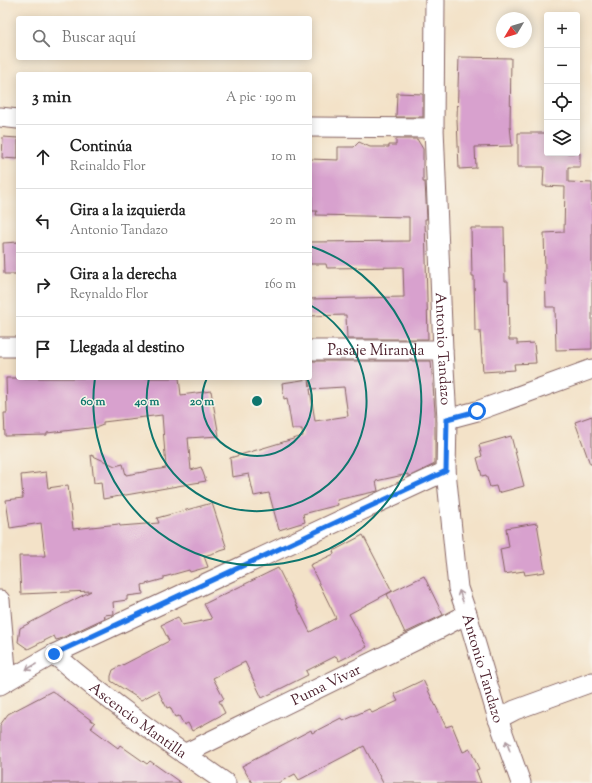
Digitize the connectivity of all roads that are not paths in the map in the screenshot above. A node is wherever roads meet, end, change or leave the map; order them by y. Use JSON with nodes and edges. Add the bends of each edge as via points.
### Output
{"nodes":[{"id":1,"x":435,"y":0,"type":"edge"},
{"id":2,"x":0,"y":117,"type":"edge"},
{"id":3,"x":16,"y":118,"type":"edge"},
{"id":4,"x":312,"y":127,"type":"edge"},
{"id":5,"x":434,"y":128,"type":"junction"},
{"id":6,"x":0,"y":347,"type":"edge"},
{"id":7,"x":16,"y":347,"type":"edge"},
{"id":8,"x":312,"y":350,"type":"edge"},
{"id":9,"x":443,"y":350,"type":"junction"},
{"id":10,"x":592,"y":369,"type":"edge"},
{"id":11,"x":447,"y":419,"type":"junction"},
{"id":12,"x":446,"y":471,"type":"junction"},
{"id":13,"x":0,"y":600,"type":"edge"},
{"id":14,"x":467,"y":614,"type":"junction"},
{"id":15,"x":54,"y":654,"type":"junction"},
{"id":16,"x":592,"y":682,"type":"edge"},
{"id":17,"x":4,"y":683,"type":"edge"},
{"id":18,"x":498,"y":719,"type":"junction"},
{"id":19,"x":184,"y":754,"type":"junction"},
{"id":20,"x":226,"y":783,"type":"edge"},
{"id":21,"x":521,"y":783,"type":"edge"}],
"edges":[{"from":1,"to":5,"type":"street","name":"Antonio Tandazo"},
{"from":2,"to":3,"type":"street"},
{"from":4,"to":5,"type":"street"},
{"from":5,"to":9,"type":"street","name":"Antonio Tandazo"},
{"from":6,"to":7,"type":"street"},
{"from":8,"to":9,"type":"street","name":"Pasaje Miranda"},
{"from":9,"to":11,"type":"street","name":"Antonio Tandazo"},
{"from":10,"to":11,"type":"street","via":[[477,411]]},
{"from":11,"to":12,"type":"street","name":"Antonio Tandazo"},
{"from":14,"to":12,"type":"street","name":"Antonio Tandazo","one_way":true,"via":[[458,588]]},
{"from":12,"to":15,"type":"street"},
{"from":13,"to":17,"type":"street"},
{"from":14,"to":18,"type":"street","name":"Antonio Tandazo"},
{"from":14,"to":19,"type":"street","name":"Puma Vivar"},
{"from":15,"to":17,"type":"street","one_way":true},
{"from":15,"to":19,"type":"street","name":"Ascencio Mantilla","via":[[79,676]]},
{"from":16,"to":18,"type":"street","via":[[515,710]]},
{"from":21,"to":18,"type":"street","name":"Antonio Tandazo","one_way":true},
{"from":19,"to":20,"type":"street","name":"Ascencio Mantilla"}]}
